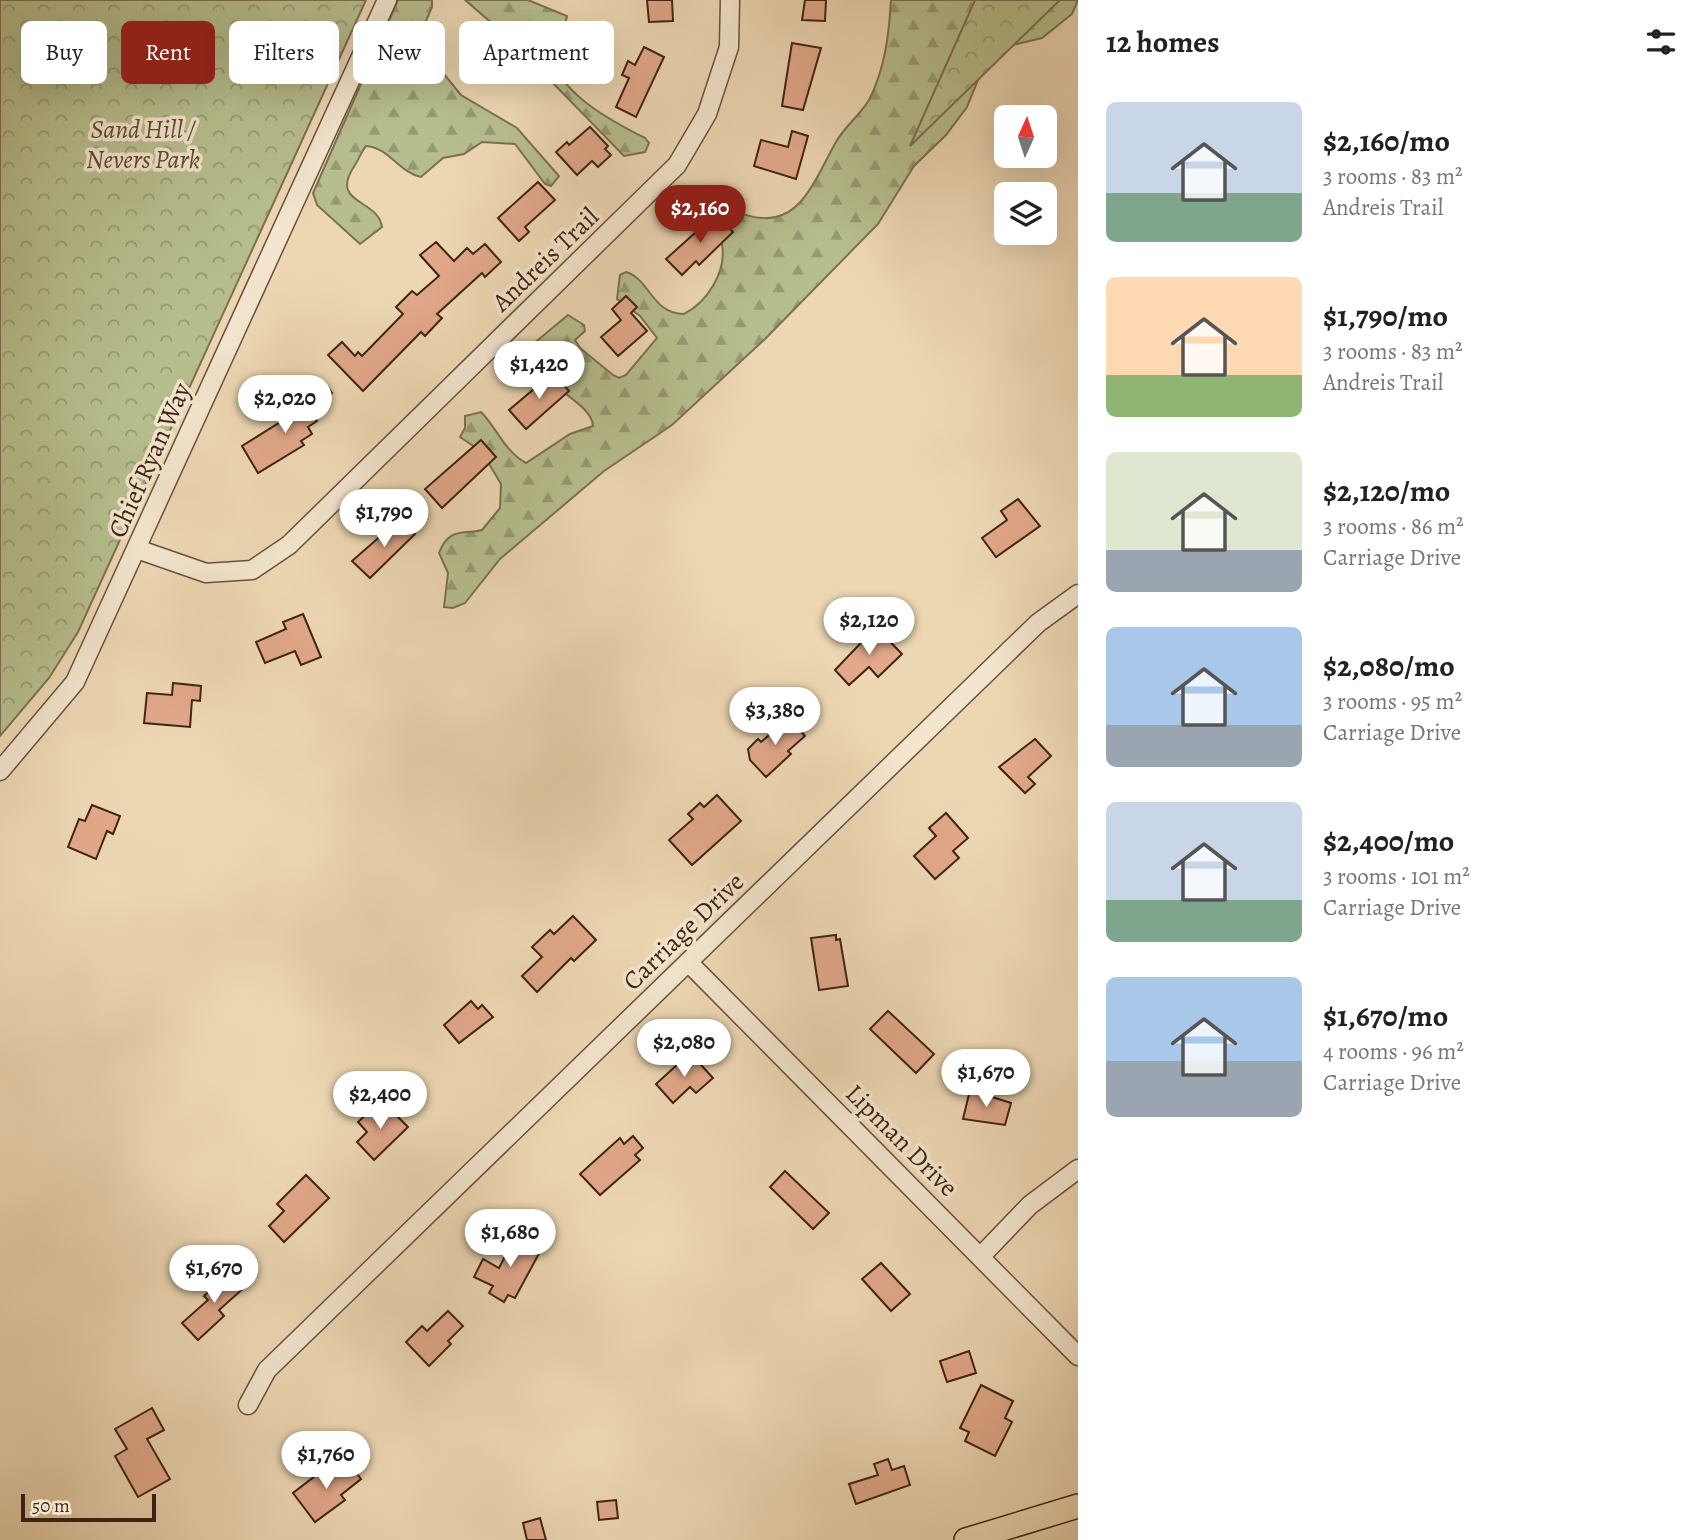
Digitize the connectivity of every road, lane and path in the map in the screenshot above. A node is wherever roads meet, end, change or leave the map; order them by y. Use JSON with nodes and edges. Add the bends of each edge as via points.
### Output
{"nodes":[{"id":1,"x":387,"y":0,"type":"edge"},
{"id":2,"x":730,"y":0,"type":"edge"},
{"id":3,"x":137,"y":549,"type":"junction"},
{"id":4,"x":1078,"y":594,"type":"edge"},
{"id":5,"x":0,"y":771,"type":"edge"},
{"id":6,"x":688,"y":962,"type":"junction"},
{"id":7,"x":1078,"y":1169,"type":"edge"},
{"id":8,"x":981,"y":1256,"type":"junction"},
{"id":9,"x":1078,"y":1356,"type":"edge"},
{"id":10,"x":248,"y":1405,"type":"dead end"},
{"id":11,"x":1078,"y":1506,"type":"edge"},
{"id":12,"x":966,"y":1540,"type":"edge"}],
"edges":[{"from":1,"to":3,"type":"street","name":"Chief Ryan Way"},
{"from":2,"to":3,"type":"street","name":"Andreis Trail","via":[[729,47],[707,114],[677,165],[289,545],[252,570],[202,573]]},
{"from":3,"to":5,"type":"street","name":"Chief Ryan Way","via":[[75,682]]},
{"from":4,"to":6,"type":"street","name":"Carriage Drive","via":[[1038,623]]},
{"from":6,"to":8,"type":"street","name":"Lipman Drive"},
{"from":6,"to":10,"type":"street","name":"Carriage Drive","via":[[267,1370]]},
{"from":7,"to":8,"type":"street","via":[[1030,1205]]},
{"from":8,"to":9,"type":"street","name":"Lipman Drive"},
{"from":11,"to":12,"type":"main road"}]}
